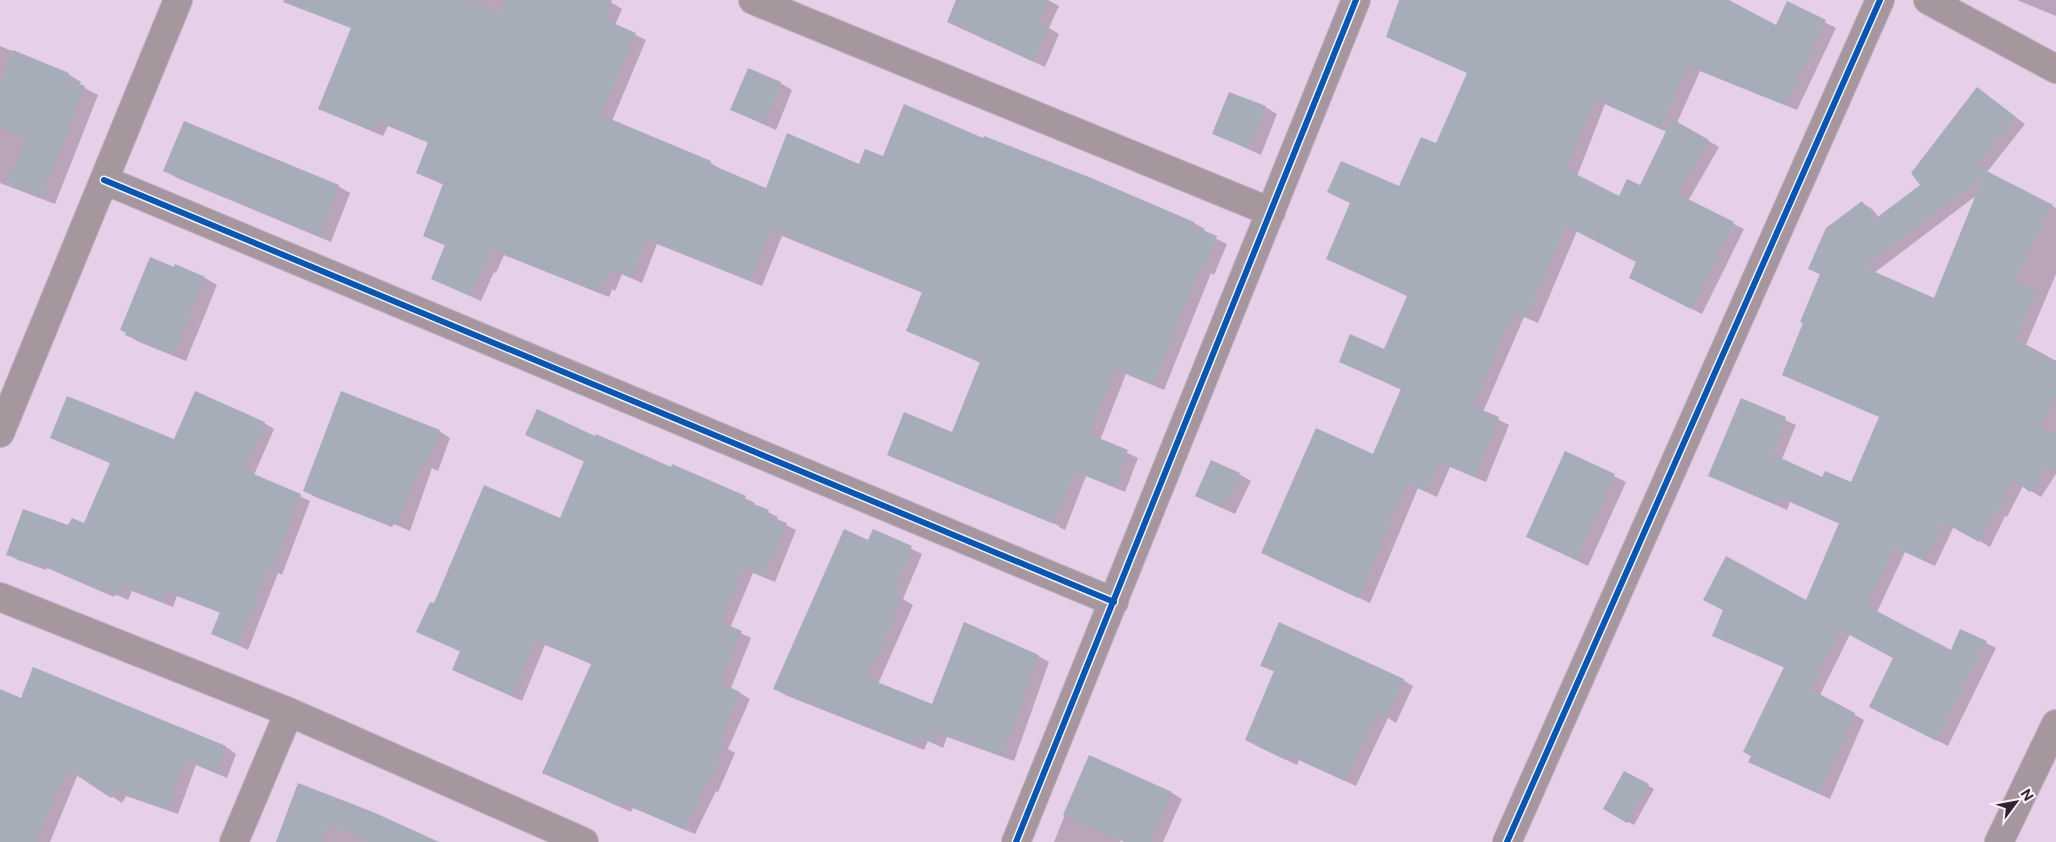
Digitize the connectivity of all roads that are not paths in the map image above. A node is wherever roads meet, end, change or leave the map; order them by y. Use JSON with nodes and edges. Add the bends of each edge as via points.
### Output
{"nodes":[{"id":1,"x":178,"y":0,"type":"edge"},
{"id":2,"x":753,"y":0,"type":"edge"},
{"id":3,"x":1356,"y":0,"type":"edge"},
{"id":4,"x":1880,"y":0,"type":"edge"},
{"id":5,"x":1928,"y":0,"type":"edge"},
{"id":6,"x":2056,"y":69,"type":"edge"},
{"id":7,"x":104,"y":180,"type":"junction"},
{"id":8,"x":1271,"y":212,"type":"junction"},
{"id":9,"x":0,"y":433,"type":"edge"},
{"id":10,"x":0,"y":597,"type":"edge"},
{"id":11,"x":1114,"y":602,"type":"junction"},
{"id":12,"x":288,"y":712,"type":"junction"},
{"id":13,"x":2056,"y":724,"type":"edge"},
{"id":14,"x":234,"y":842,"type":"edge"},
{"id":15,"x":584,"y":842,"type":"edge"},
{"id":16,"x":1016,"y":842,"type":"edge"},
{"id":17,"x":1507,"y":842,"type":"edge"},
{"id":18,"x":1999,"y":842,"type":"edge"}],
"edges":[{"from":1,"to":7,"type":"street"},
{"from":2,"to":8,"type":"street"},
{"from":3,"to":8,"type":"street"},
{"from":4,"to":17,"type":"street"},
{"from":5,"to":6,"type":"street"},
{"from":7,"to":9,"type":"street"},
{"from":7,"to":11,"type":"street"},
{"from":8,"to":11,"type":"street"},
{"from":10,"to":12,"type":"street"},
{"from":11,"to":16,"type":"street"},
{"from":12,"to":14,"type":"street"},
{"from":12,"to":15,"type":"street"},
{"from":13,"to":18,"type":"street"}]}
